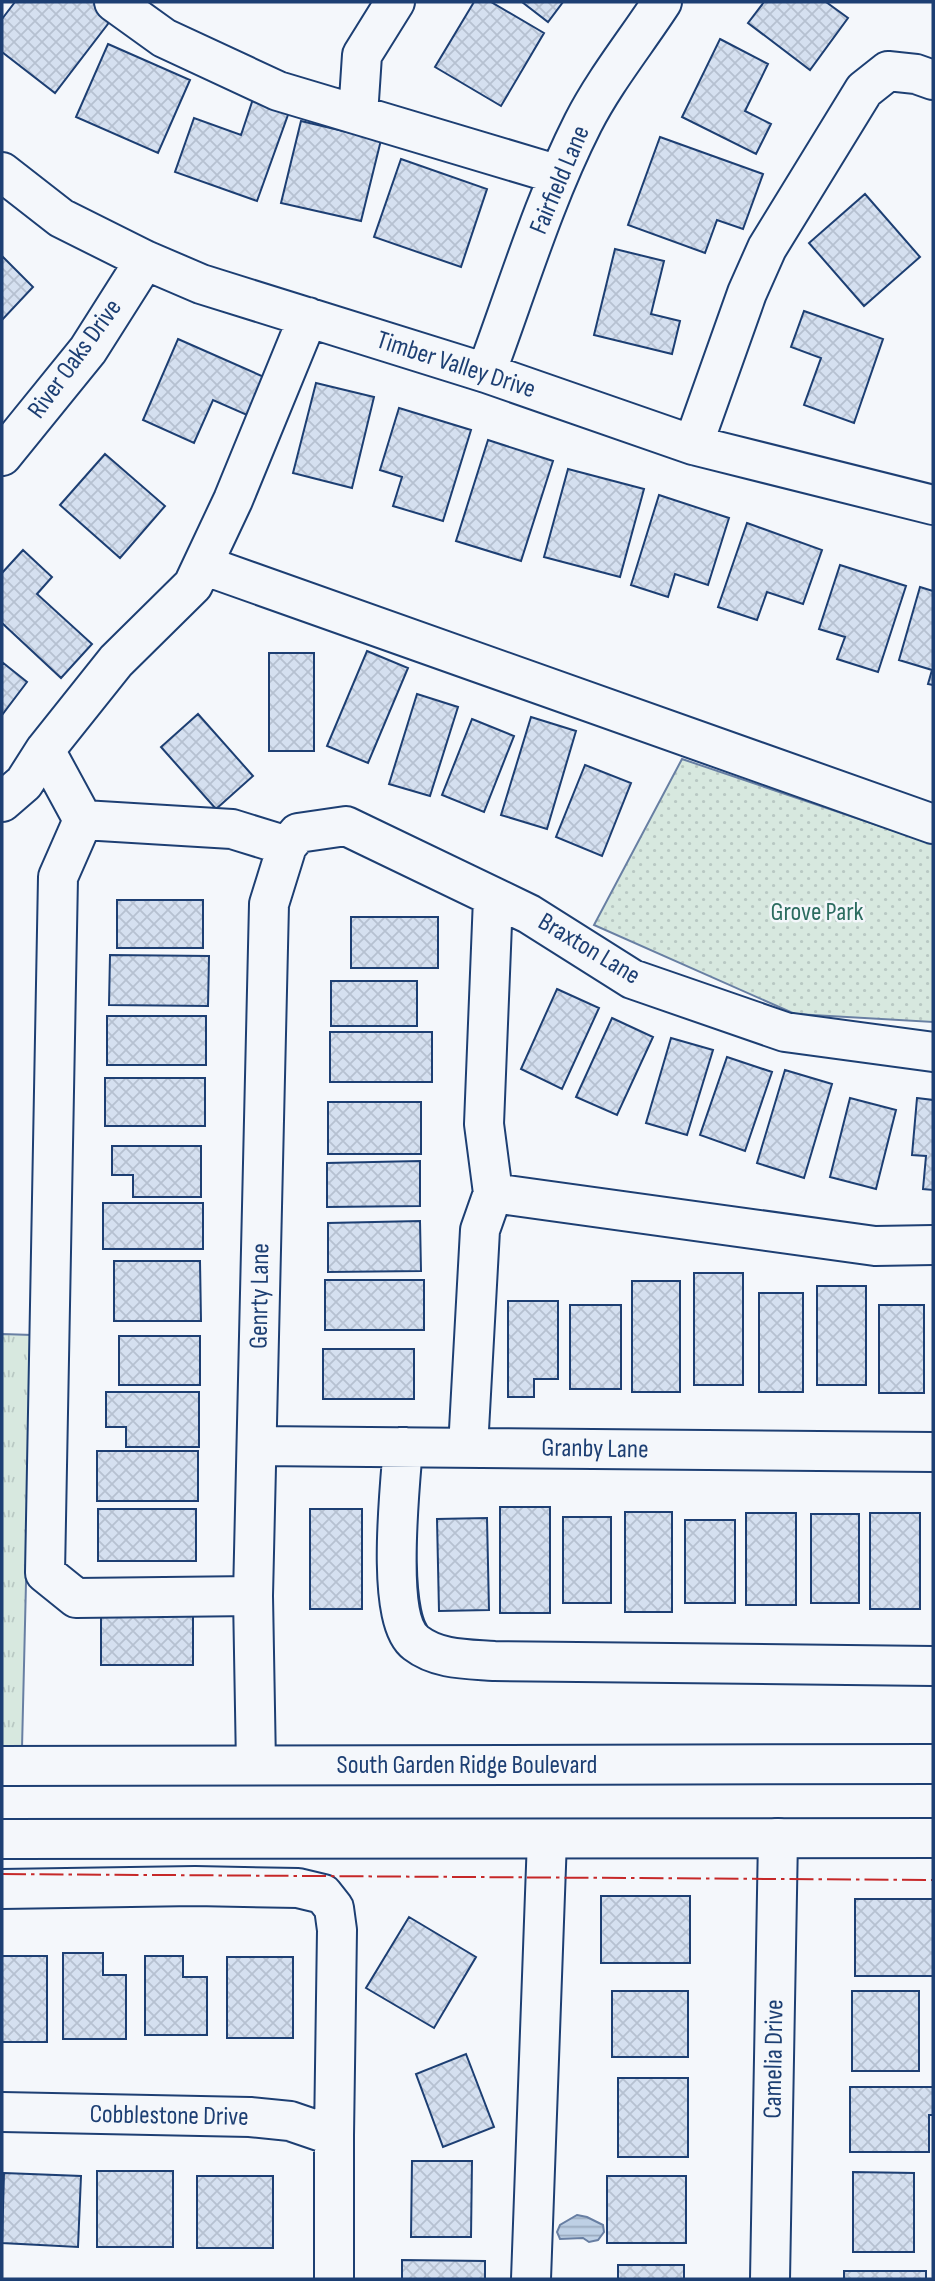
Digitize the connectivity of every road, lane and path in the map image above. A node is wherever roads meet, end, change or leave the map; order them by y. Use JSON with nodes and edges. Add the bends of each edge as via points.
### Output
{"nodes":[{"id":1,"x":114,"y":2,"type":"edge"},
{"id":2,"x":395,"y":2,"type":"edge"},
{"id":3,"x":662,"y":2,"type":"edge"},
{"id":4,"x":933,"y":80,"type":"edge"},
{"id":5,"x":358,"y":115,"type":"junction"},
{"id":6,"x":2,"y":172,"type":"edge"},
{"id":7,"x":559,"y":175,"type":"junction"},
{"id":8,"x":145,"y":260,"type":"junction"},
{"id":9,"x":308,"y":317,"type":"junction"},
{"id":10,"x":486,"y":373,"type":"junction"},
{"id":11,"x":693,"y":444,"type":"junction"},
{"id":12,"x":2,"y":456,"type":"edge"},
{"id":13,"x":931,"y":498,"type":"edge"},
{"id":14,"x":202,"y":565,"type":"junction"},
{"id":15,"x":45,"y":750,"type":"junction"},
{"id":16,"x":2,"y":802,"type":"edge"},
{"id":17,"x":83,"y":820,"type":"junction"},
{"id":18,"x":933,"y":824,"type":"edge"},
{"id":19,"x":292,"y":839,"type":"junction"},
{"id":20,"x":492,"y":898,"type":"junction"},
{"id":21,"x":933,"y":1052,"type":"edge"},
{"id":22,"x":492,"y":1193,"type":"junction"},
{"id":23,"x":933,"y":1245,"type":"edge"},
{"id":24,"x":257,"y":1447,"type":"junction"},
{"id":25,"x":403,"y":1447,"type":"junction"},
{"id":26,"x":468,"y":1448,"type":"junction"},
{"id":27,"x":933,"y":1452,"type":"edge"},
{"id":28,"x":253,"y":1596,"type":"junction"},
{"id":29,"x":933,"y":1666,"type":"edge"},
{"id":30,"x":933,"y":1763,"type":"edge"},
{"id":31,"x":256,"y":1765,"type":"junction"},
{"id":32,"x":2,"y":1766,"type":"edge"},
{"id":33,"x":778,"y":1838,"type":"junction"},
{"id":34,"x":933,"y":1838,"type":"edge"},
{"id":35,"x":2,"y":1839,"type":"edge"},
{"id":36,"x":547,"y":1839,"type":"junction"},
{"id":37,"x":2,"y":1889,"type":"edge"},
{"id":38,"x":2,"y":2112,"type":"edge"},
{"id":39,"x":334,"y":2136,"type":"junction"},
{"id":40,"x":334,"y":2279,"type":"edge"},
{"id":41,"x":531,"y":2279,"type":"edge"},
{"id":42,"x":770,"y":2279,"type":"edge"}],
"edges":[{"from":1,"to":5,"type":"street","via":[[164,38],[265,85]]},
{"from":2,"to":5,"type":"street","via":[[362,55]]},
{"from":3,"to":7,"type":"street","name":"Fairfield Lane","via":[[598,95]]},
{"from":4,"to":11,"type":"street","via":[[888,71],[864,90],[767,248]]},
{"from":5,"to":7,"type":"street"},
{"from":6,"to":8,"type":"street","name":"Timber Valley Drive","via":[[61,218]]},
{"from":7,"to":10,"type":"street","name":"Fairfield Lane"},
{"from":8,"to":9,"type":"street","name":"Timber Valley Drive","via":[[201,284]]},
{"from":8,"to":12,"type":"street","name":"River Oaks Drive","via":[[88,350]]},
{"from":9,"to":10,"type":"street","name":"Timber Valley Drive"},
{"from":9,"to":14,"type":"street"},
{"from":10,"to":11,"type":"street","name":"Timber Valley Drive"},
{"from":11,"to":13,"type":"street","name":"Timber Valley Drive"},
{"from":14,"to":15,"type":"street","via":[[193,584],[116,661]]},
{"from":14,"to":18,"type":"street"},
{"from":15,"to":16,"type":"street","via":[[24,783]]},
{"from":15,"to":17,"type":"street"},
{"from":17,"to":19,"type":"street","via":[[232,829]]},
{"from":17,"to":28,"type":"street","via":[[58,877],[45,1573],[76,1598]]},
{"from":19,"to":20,"type":"street","name":"Braxton Lane","via":[[346,826]]},
{"from":19,"to":24,"type":"street","name":"Genrty Lane","via":[[269,904]]},
{"from":20,"to":21,"type":"street","name":"Braxton Lane","via":[[529,914],[632,979],[785,1032]]},
{"from":20,"to":22,"type":"street","via":[[484,1124]]},
{"from":22,"to":23,"type":"street","via":[[875,1246]]},
{"from":22,"to":26,"type":"street","via":[[480,1230]]},
{"from":24,"to":25,"type":"street","name":"Granby Lane"},
{"from":24,"to":28,"type":"street","name":"Genrty Lane"},
{"from":25,"to":26,"type":"street","name":"Granby Lane"},
{"from":25,"to":29,"type":"street","via":[[397,1601],[413,1642],[430,1652],[494,1661]]},
{"from":26,"to":27,"type":"street","name":"Granby Lane"},
{"from":28,"to":31,"type":"street","name":"Genrty Lane"},
{"from":30,"to":31,"type":"street","name":"South Garden Ridge Boulevard"},
{"from":31,"to":32,"type":"street","name":"South Garden Ridge Boulevard"},
{"from":33,"to":34,"type":"street"},
{"from":33,"to":36,"type":"street"},
{"from":33,"to":42,"type":"street","name":"Camelia Drive"},
{"from":35,"to":36,"type":"street"},
{"from":36,"to":41,"type":"street"},
{"from":37,"to":39,"type":"street","via":[[195,1886],[298,1888],[323,1894],[334,1908],[337,1930]]},
{"from":38,"to":39,"type":"street","name":"Cobblestone Drive","via":[[250,2118],[290,2121]]},
{"from":39,"to":40,"type":"street"}]}
